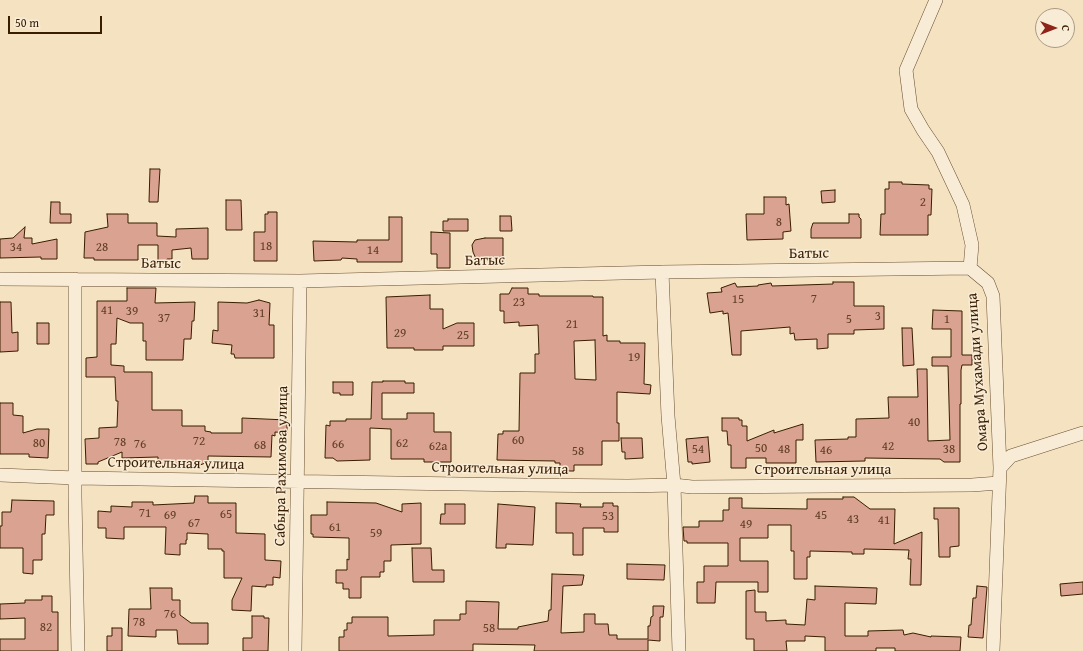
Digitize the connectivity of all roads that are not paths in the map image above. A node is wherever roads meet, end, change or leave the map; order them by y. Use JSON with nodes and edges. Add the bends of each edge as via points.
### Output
{"nodes":[{"id":1,"x":936,"y":0,"type":"edge"},
{"id":2,"x":970,"y":268,"type":"junction"},
{"id":3,"x":662,"y":272,"type":"junction"},
{"id":4,"x":0,"y":279,"type":"edge"},
{"id":5,"x":75,"y":279,"type":"junction"},
{"id":6,"x":300,"y":281,"type":"junction"},
{"id":7,"x":1083,"y":433,"type":"edge"},
{"id":8,"x":1000,"y":468,"type":"junction"},
{"id":9,"x":0,"y":475,"type":"edge"},
{"id":10,"x":76,"y":478,"type":"junction"},
{"id":11,"x":298,"y":482,"type":"junction"},
{"id":12,"x":999,"y":483,"type":"junction"},
{"id":13,"x":674,"y":485,"type":"junction"},
{"id":14,"x":78,"y":651,"type":"edge"},
{"id":15,"x":295,"y":651,"type":"edge"},
{"id":16,"x":678,"y":651,"type":"edge"},
{"id":17,"x":992,"y":651,"type":"edge"}],
"edges":[{"from":1,"to":2,"type":"street","via":[[906,70],[911,109],[938,152],[963,205],[972,245]]},
{"from":2,"to":3,"type":"street","name":"Батыс"},
{"from":2,"to":8,"type":"street","name":"Омара Мухамади улица","via":[[988,284],[993,296]]},
{"from":3,"to":6,"type":"street","name":"Батыс"},
{"from":3,"to":13,"type":"street","via":[[668,416]]},
{"from":4,"to":5,"type":"street","name":"Батыс"},
{"from":5,"to":6,"type":"street","name":"Батыс"},
{"from":5,"to":10,"type":"street"},
{"from":6,"to":11,"type":"street","name":"Сабыра Рахимова улица"},
{"from":7,"to":8,"type":"street","via":[[1011,456]]},
{"from":8,"to":12,"type":"street","name":"Омара Мухамади улица"},
{"from":9,"to":10,"type":"street","name":"Строительная улица"},
{"from":10,"to":11,"type":"street","name":"Строительная улица"},
{"from":10,"to":14,"type":"street"},
{"from":11,"to":13,"type":"street","name":"Строительная улица"},
{"from":11,"to":15,"type":"street","name":"Сабыра Рахимова улица"},
{"from":12,"to":13,"type":"street","name":"Строительная улица","via":[[715,487]]},
{"from":12,"to":17,"type":"street","name":"Омара Мухамади улица"},
{"from":13,"to":16,"type":"street"}]}
